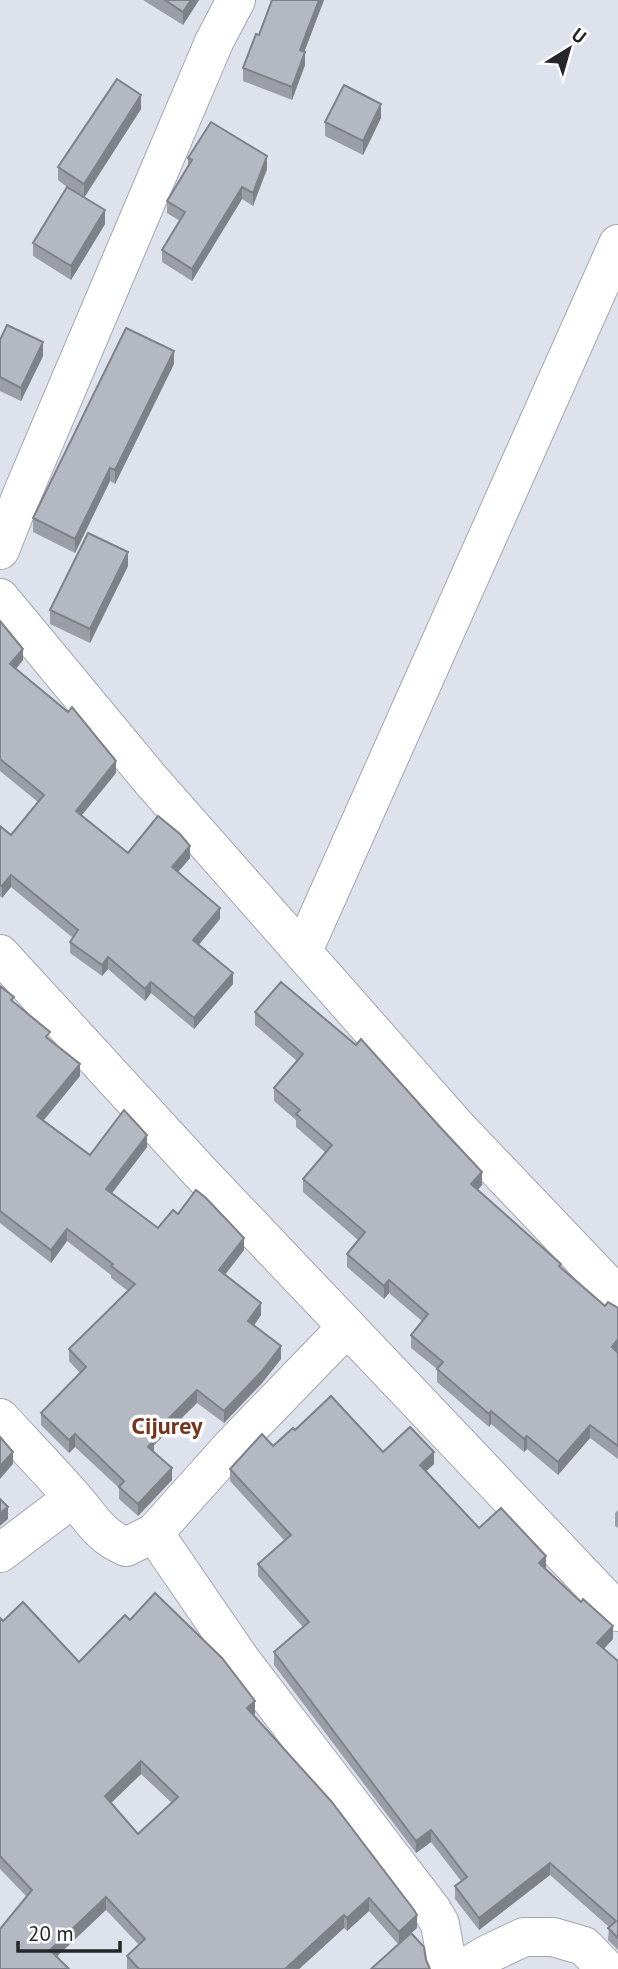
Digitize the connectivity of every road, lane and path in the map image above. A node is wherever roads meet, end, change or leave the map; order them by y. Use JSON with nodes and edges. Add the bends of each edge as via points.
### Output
{"nodes":[{"id":1,"x":236,"y":0,"type":"edge"},
{"id":2,"x":618,"y":244,"type":"edge"},
{"id":3,"x":0,"y":551,"type":"edge"},
{"id":4,"x":0,"y":598,"type":"edge"},
{"id":5,"x":303,"y":951,"type":"junction"},
{"id":6,"x":0,"y":954,"type":"edge"},
{"id":7,"x":618,"y":1296,"type":"edge"},
{"id":8,"x":347,"y":1327,"type":"junction"},
{"id":9,"x":0,"y":1418,"type":"edge"},
{"id":10,"x":74,"y":1497,"type":"junction"},
{"id":11,"x":154,"y":1533,"type":"junction"},
{"id":12,"x":0,"y":1553,"type":"edge"},
{"id":13,"x":618,"y":1612,"type":"edge"},
{"id":14,"x":448,"y":1969,"type":"edge"},
{"id":15,"x":463,"y":1969,"type":"edge"},
{"id":16,"x":606,"y":1969,"type":"edge"}],
"edges":[{"from":1,"to":3,"type":"street","via":[[214,41]]},
{"from":2,"to":5,"type":"street"},
{"from":4,"to":5,"type":"street","via":[[150,779]]},
{"from":5,"to":7,"type":"street","via":[[456,1126]]},
{"from":6,"to":8,"type":"street"},
{"from":8,"to":11,"type":"street"},
{"from":8,"to":13,"type":"street"},
{"from":9,"to":10,"type":"street"},
{"from":10,"to":11,"type":"street","via":[[100,1531],[125,1547]]},
{"from":10,"to":12,"type":"street"},
{"from":11,"to":14,"type":"street","via":[[241,1660],[432,1910],[440,1924]]},
{"from":15,"to":16,"type":"street","via":[[524,1937],[553,1937],[584,1946]]}]}
